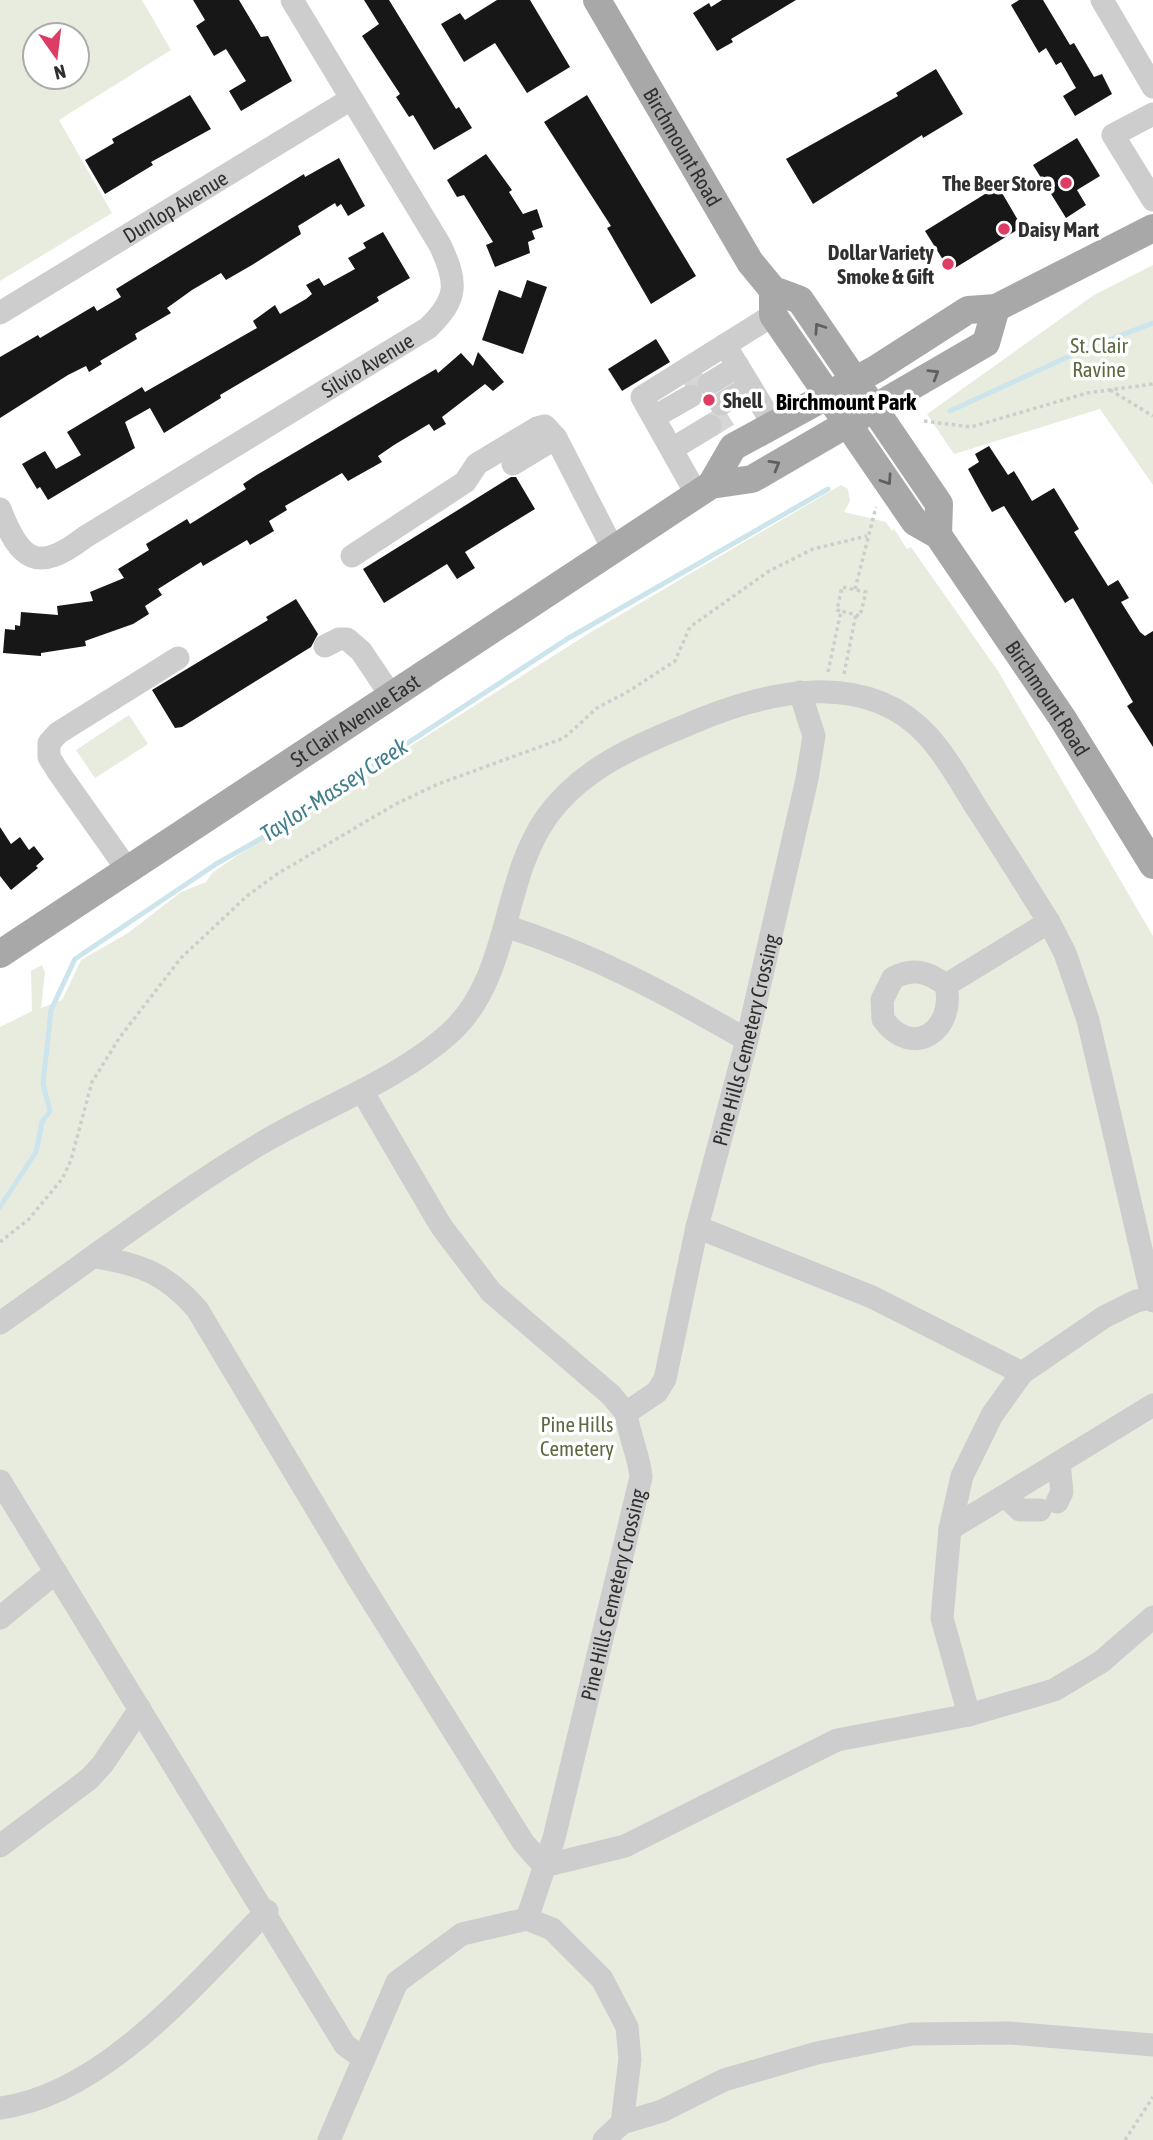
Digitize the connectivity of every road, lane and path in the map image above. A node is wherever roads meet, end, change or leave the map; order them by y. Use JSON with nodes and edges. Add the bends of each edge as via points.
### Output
{"nodes":[{"id":1,"x":292,"y":0,"type":"edge"},
{"id":2,"x":597,"y":0,"type":"edge"},
{"id":3,"x":1102,"y":0,"type":"edge"},
{"id":4,"x":1153,"y":87,"type":"edge"},
{"id":5,"x":351,"y":99,"type":"junction"},
{"id":6,"x":1153,"y":114,"type":"edge"},
{"id":7,"x":1153,"y":200,"type":"edge"},
{"id":8,"x":1153,"y":228,"type":"edge"},
{"id":9,"x":773,"y":302,"type":"junction"},
{"id":10,"x":996,"y":308,"type":"junction"},
{"id":11,"x":0,"y":313,"type":"edge"},
{"id":12,"x":731,"y":355,"type":"junction"},
{"id":13,"x":855,"y":380,"type":"junction"},
{"id":14,"x":1153,"y":384,"type":"edge"},
{"id":15,"x":1108,"y":388,"type":"junction"},
{"id":16,"x":754,"y":392,"type":"junction"},
{"id":17,"x":828,"y":394,"type":"junction"},
{"id":18,"x":706,"y":400,"type":"junction"},
{"id":19,"x":876,"y":409,"type":"junction"},
{"id":20,"x":1153,"y":416,"type":"edge"},
{"id":21,"x":924,"y":421,"type":"dead end"},
{"id":22,"x":773,"y":424,"type":"junction"},
{"id":23,"x":849,"y":424,"type":"junction"},
{"id":24,"x":660,"y":428,"type":"junction"},
{"id":25,"x":556,"y":438,"type":"junction"},
{"id":26,"x":513,"y":464,"type":"dead end"},
{"id":27,"x":892,"y":487,"type":"junction"},
{"id":28,"x":704,"y":490,"type":"junction"},
{"id":29,"x":0,"y":509,"type":"edge"},
{"id":30,"x":939,"y":535,"type":"junction"},
{"id":31,"x":867,"y":536,"type":"junction"},
{"id":32,"x":612,"y":549,"type":"junction"},
{"id":33,"x":352,"y":556,"type":"dead end"},
{"id":34,"x":855,"y":589,"type":"junction"},
{"id":35,"x":841,"y":611,"type":"junction"},
{"id":36,"x":856,"y":614,"type":"junction"},
{"id":37,"x":325,"y":646,"type":"dead end"},
{"id":38,"x":178,"y":658,"type":"dead end"},
{"id":39,"x":800,"y":692,"type":"junction"},
{"id":40,"x":832,"y":692,"type":"junction"},
{"id":41,"x":390,"y":694,"type":"junction"},
{"id":42,"x":1153,"y":865,"type":"edge"},
{"id":43,"x":127,"y":869,"type":"junction"},
{"id":44,"x":1049,"y":922,"type":"junction"},
{"id":45,"x":505,"y":926,"type":"junction"},
{"id":46,"x":0,"y":954,"type":"edge"},
{"id":47,"x":946,"y":985,"type":"dead end"},
{"id":48,"x":747,"y":1040,"type":"junction"},
{"id":49,"x":362,"y":1091,"type":"junction"},
{"id":50,"x":697,"y":1227,"type":"junction"},
{"id":51,"x":0,"y":1242,"type":"edge"},
{"id":52,"x":95,"y":1257,"type":"junction"},
{"id":53,"x":1153,"y":1300,"type":"edge"},
{"id":54,"x":0,"y":1323,"type":"edge"},
{"id":55,"x":1022,"y":1373,"type":"junction"},
{"id":56,"x":1153,"y":1405,"type":"edge"},
{"id":57,"x":626,"y":1413,"type":"junction"},
{"id":58,"x":1059,"y":1463,"type":"junction"},
{"id":59,"x":0,"y":1481,"type":"edge"},
{"id":60,"x":1005,"y":1496,"type":"junction"},
{"id":61,"x":950,"y":1529,"type":"junction"},
{"id":62,"x":56,"y":1572,"type":"junction"},
{"id":63,"x":1153,"y":1617,"type":"edge"},
{"id":64,"x":0,"y":1618,"type":"edge"},
{"id":65,"x":140,"y":1709,"type":"junction"},
{"id":66,"x":969,"y":1715,"type":"junction"},
{"id":67,"x":0,"y":1846,"type":"edge"},
{"id":68,"x":544,"y":1866,"type":"junction"},
{"id":69,"x":267,"y":1912,"type":"junction"},
{"id":70,"x":527,"y":1919,"type":"junction"},
{"id":71,"x":1153,"y":2045,"type":"edge"},
{"id":72,"x":364,"y":2059,"type":"junction"},
{"id":73,"x":1153,"y":2097,"type":"edge"},
{"id":74,"x":0,"y":2108,"type":"edge"},
{"id":75,"x":622,"y":2123,"type":"junction"},
{"id":76,"x":329,"y":2140,"type":"edge"},
{"id":77,"x":604,"y":2140,"type":"edge"},
{"id":78,"x":1125,"y":2140,"type":"edge"}],
"edges":[{"from":1,"to":5,"type":"street","name":"Silvio Avenue"},
{"from":2,"to":9,"type":"main road","name":"Birchmount Road"},
{"from":3,"to":4,"type":"street"},
{"from":5,"to":11,"type":"street","name":"Dunlop Avenue"},
{"from":5,"to":29,"type":"street","name":"Silvio Avenue","via":[[448,262],[454,281],[446,309],[428,328],[65,553],[44,558],[19,550]]},
{"from":6,"to":7,"type":"street","via":[[1113,135]]},
{"from":8,"to":10,"type":"main road","name":"St Clair Avenue East"},
{"from":9,"to":12,"type":"street"},
{"from":13,"to":9,"type":"main road","name":"Birchmount Road","one_way":true,"via":[[800,300]]},
{"from":9,"to":17,"type":"main road","name":"Birchmount Road"},
{"from":10,"to":13,"type":"main road","name":"St Clair Avenue East","via":[[968,310]]},
{"from":19,"to":10,"type":"main road","name":"St Clair Avenue East","one_way":true,"via":[[986,343]]},
{"from":12,"to":16,"type":"street"},
{"from":12,"to":18,"type":"street"},
{"from":12,"to":24,"type":"street","via":[[642,397]]},
{"from":13,"to":17,"type":"main road","name":"St Clair Avenue East"},
{"from":13,"to":19,"type":"main road","name":"Birchmount Road"},
{"from":14,"to":15,"type":"path"},
{"from":15,"to":20,"type":"path"},
{"from":15,"to":21,"type":"path","via":[[971,427]]},
{"from":16,"to":18,"type":"street"},
{"from":16,"to":22,"type":"street"},
{"from":17,"to":22,"type":"main road","name":"St Clair Avenue East"},
{"from":17,"to":23,"type":"main road","name":"Birchmount Road"},
{"from":18,"to":24,"type":"street"},
{"from":18,"to":24,"type":"street"},
{"from":19,"to":23,"type":"main road","name":"St Clair Avenue East"},
{"from":19,"to":30,"type":"main road","name":"Birchmount Road","via":[[939,504]]},
{"from":22,"to":28,"type":"main road","name":"St Clair Avenue East","via":[[733,447]]},
{"from":23,"to":27,"type":"main road","name":"Birchmount Road","one_way":true},
{"from":28,"to":23,"type":"main road","name":"St Clair Avenue East","one_way":true,"via":[[752,479]]},
{"from":24,"to":28,"type":"street"},
{"from":25,"to":26,"type":"street"},
{"from":25,"to":32,"type":"street"},
{"from":25,"to":33,"type":"street","via":[[545,426],[537,428],[477,464],[465,482]]},
{"from":27,"to":30,"type":"main road","name":"Birchmount Road","via":[[915,522]]},
{"from":27,"to":31,"type":"path","via":[[879,495]]},
{"from":28,"to":32,"type":"main road","name":"St Clair Avenue East"},
{"from":30,"to":42,"type":"main road","name":"Birchmount Road","via":[[1063,719]]},
{"from":31,"to":34,"type":"path"},
{"from":31,"to":51,"type":"path","via":[[813,550],[769,571],[690,627],[675,661],[597,708],[564,738],[394,805],[247,896],[181,958],[120,1037],[92,1082],[62,1180],[29,1219]]},
{"from":32,"to":41,"type":"main road","name":"St Clair Avenue East"},
{"from":34,"to":35,"type":"path","via":[[842,587],[837,610]]},
{"from":34,"to":36,"type":"path","via":[[866,592],[860,615]]},
{"from":35,"to":36,"type":"path"},
{"from":35,"to":40,"type":"path"},
{"from":36,"to":40,"type":"path"},
{"from":37,"to":41,"type":"street","via":[[339,639],[354,643]]},
{"from":38,"to":43,"type":"street","via":[[49,743],[49,757],[57,770]]},
{"from":39,"to":40,"type":"street"},
{"from":39,"to":45,"type":"street","via":[[735,704],[621,754],[579,781],[532,841]]},
{"from":39,"to":48,"type":"street","name":"Pine Hills Cemetery Crossing","via":[[814,736]]},
{"from":40,"to":44,"type":"street","via":[[885,705],[927,735]]},
{"from":41,"to":43,"type":"main road","name":"St Clair Avenue East"},
{"from":43,"to":46,"type":"main road","name":"St Clair Avenue East"},
{"from":44,"to":47,"type":"street"},
{"from":44,"to":53,"type":"street","via":[[1088,1020]]},
{"from":45,"to":48,"type":"street","via":[[630,974]]},
{"from":45,"to":49,"type":"street","via":[[481,990],[459,1023],[405,1067]]},
{"from":48,"to":50,"type":"street","name":"Pine Hills Cemetery Crossing"},
{"from":49,"to":52,"type":"street","via":[[261,1144]]},
{"from":49,"to":57,"type":"street","via":[[440,1226],[491,1292]]},
{"from":50,"to":55,"type":"street","via":[[872,1297]]},
{"from":50,"to":57,"type":"street","name":"Pine Hills Cemetery Crossing","via":[[665,1379],[657,1392]]},
{"from":52,"to":54,"type":"street"},
{"from":52,"to":68,"type":"street","via":[[147,1268],[177,1286],[197,1308],[365,1590],[523,1842]]},
{"from":53,"to":55,"type":"street","via":[[1136,1301],[1104,1317]]},
{"from":55,"to":61,"type":"street","via":[[992,1415],[962,1476]]},
{"from":56,"to":58,"type":"street"},
{"from":57,"to":68,"type":"street","name":"Pine Hills Cemetery Crossing","via":[[641,1477]]},
{"from":58,"to":60,"type":"street"},
{"from":58,"to":60,"type":"street","via":[[1062,1492],[1049,1506],[1020,1510]]},
{"from":59,"to":62,"type":"street"},
{"from":60,"to":61,"type":"street"},
{"from":61,"to":66,"type":"street","via":[[942,1618]]},
{"from":62,"to":64,"type":"street"},
{"from":62,"to":65,"type":"street"},
{"from":63,"to":66,"type":"street","via":[[1074,1680]]},
{"from":65,"to":67,"type":"street","via":[[89,1779]]},
{"from":65,"to":69,"type":"street"},
{"from":66,"to":68,"type":"street","via":[[837,1740],[625,1846]]},
{"from":68,"to":70,"type":"street","name":"Pine Hills Cemetery Crossing"},
{"from":69,"to":72,"type":"street","via":[[345,2045]]},
{"from":69,"to":74,"type":"street","via":[[154,2025],[115,2056],[39,2098]]},
{"from":70,"to":72,"type":"street","via":[[462,1934],[397,1982]]},
{"from":70,"to":75,"type":"street","via":[[552,1929],[603,1979],[626,2027],[630,2059]]},
{"from":71,"to":75,"type":"street","via":[[1009,2034],[912,2034],[817,2053],[724,2080],[662,2111]]},
{"from":72,"to":76,"type":"street"},
{"from":73,"to":78,"type":"path"},
{"from":75,"to":77,"type":"street"}]}
